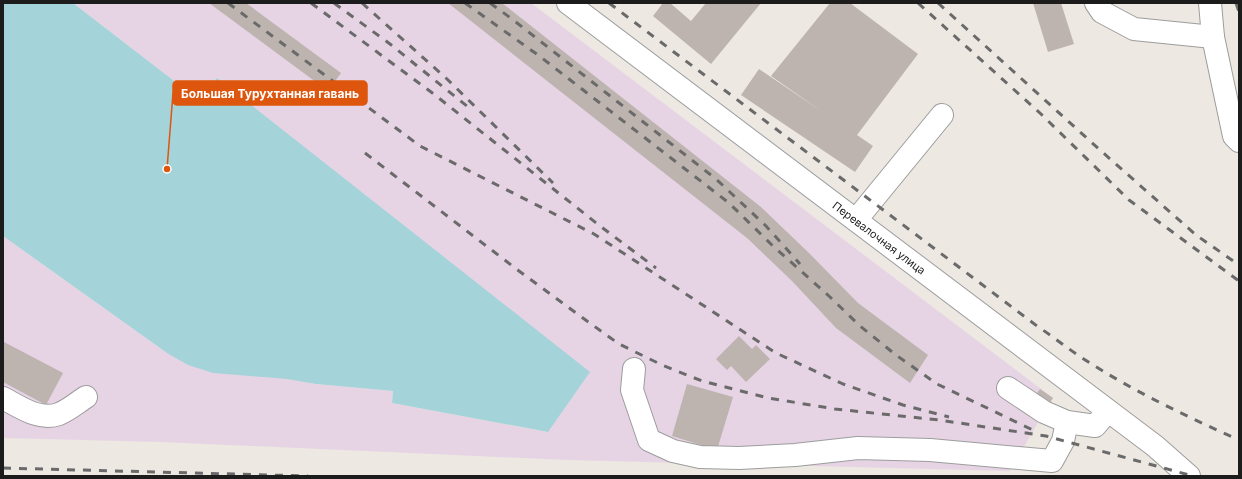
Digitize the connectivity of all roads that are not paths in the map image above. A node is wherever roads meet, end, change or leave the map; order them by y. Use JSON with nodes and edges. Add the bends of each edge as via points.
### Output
{"nodes":[{"id":1,"x":568,"y":3,"type":"edge"},
{"id":2,"x":1096,"y":3,"type":"edge"},
{"id":3,"x":1210,"y":3,"type":"edge"},
{"id":4,"x":1213,"y":37,"type":"junction"},
{"id":5,"x":942,"y":115,"type":"dead end"},
{"id":6,"x":1239,"y":141,"type":"edge"},
{"id":7,"x":856,"y":220,"type":"junction"},
{"id":8,"x":634,"y":370,"type":"dead end"},
{"id":9,"x":1008,"y":388,"type":"dead end"},
{"id":10,"x":86,"y":397,"type":"dead end"},
{"id":11,"x":3,"y":398,"type":"edge"},
{"id":12,"x":1108,"y":411,"type":"junction"},
{"id":13,"x":1067,"y":422,"type":"junction"},
{"id":14,"x":1189,"y":476,"type":"edge"}],
"edges":[{"from":1,"to":7,"type":"street","name":"Перевалочная улица"},
{"from":2,"to":4,"type":"street","via":[[1102,12],[1134,29]]},
{"from":3,"to":4,"type":"street"},
{"from":4,"to":6,"type":"street","via":[[1234,136]]},
{"from":5,"to":7,"type":"street"},
{"from":7,"to":12,"type":"street","name":"Перевалочная улица"},
{"from":8,"to":13,"type":"street","via":[[632,390],[649,440],[673,451],[700,457],[739,458],[858,448],[930,450],[1052,461],[1063,441]]},
{"from":9,"to":13,"type":"street","via":[[1044,412]]},
{"from":10,"to":11,"type":"street","via":[[59,414],[46,416],[30,413]]},
{"from":12,"to":13,"type":"street","via":[[1095,426]]},
{"from":12,"to":14,"type":"street","name":"Перевалочная улица","via":[[1155,446]]}]}
